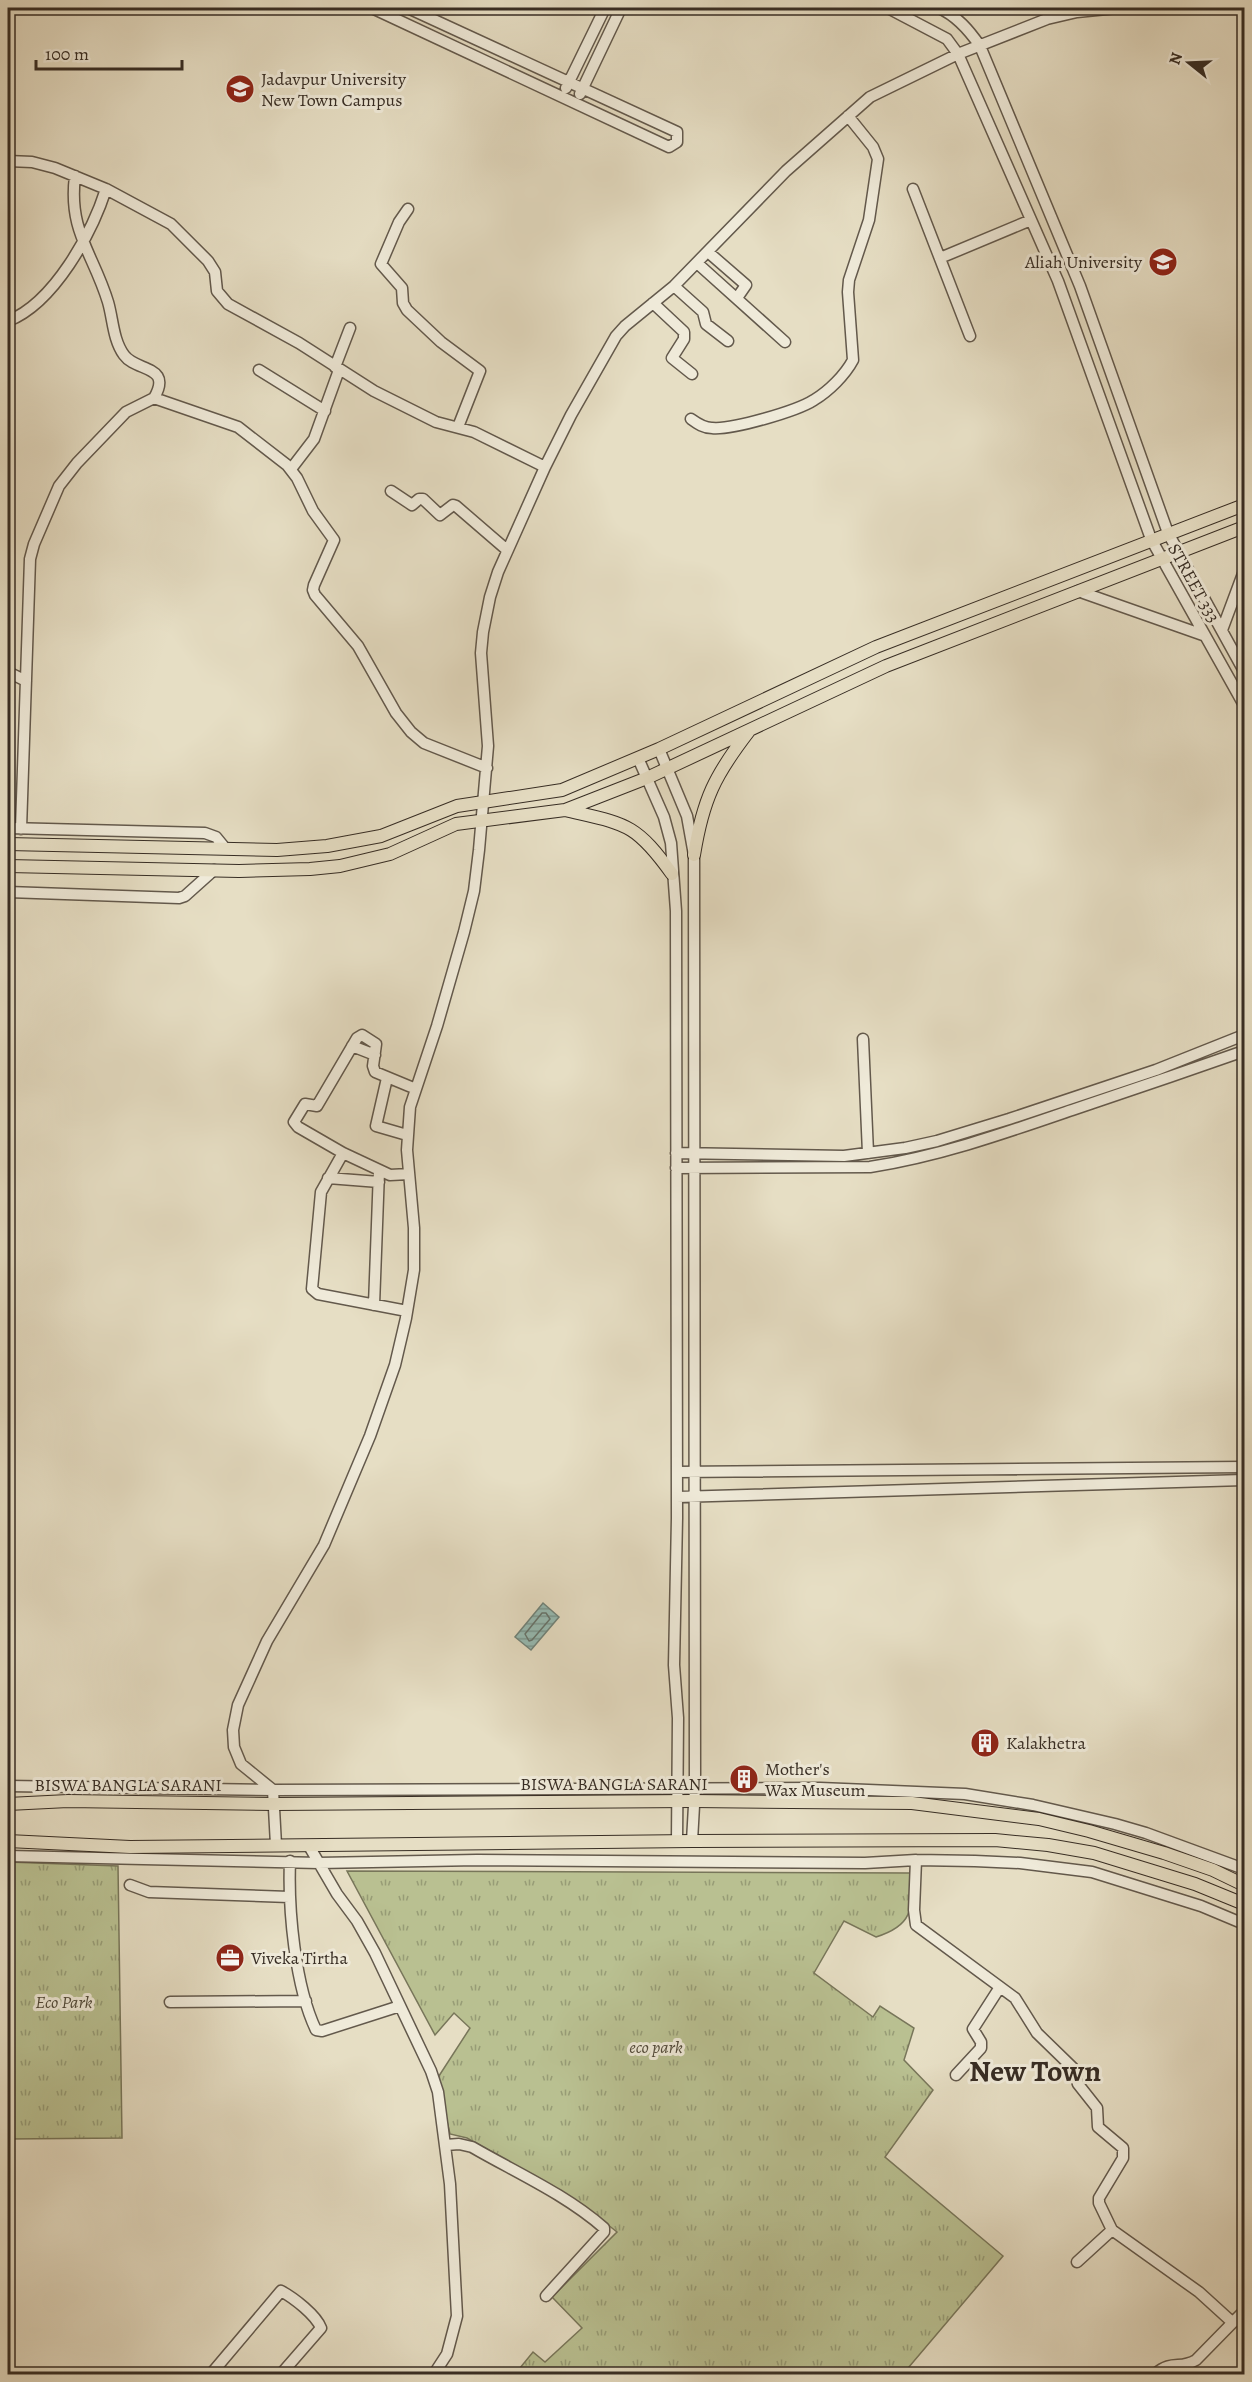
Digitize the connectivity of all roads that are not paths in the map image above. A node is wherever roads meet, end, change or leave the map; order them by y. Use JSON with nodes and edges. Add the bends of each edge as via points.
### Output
{"nodes":[{"id":1,"x":372,"y":8,"type":"edge"},
{"id":2,"x":408,"y":8,"type":"edge"},
{"id":3,"x":605,"y":8,"type":"edge"},
{"id":4,"x":621,"y":8,"type":"edge"},
{"id":5,"x":939,"y":8,"type":"edge"},
{"id":6,"x":1118,"y":8,"type":"edge"},
{"id":7,"x":895,"y":9,"type":"edge"},
{"id":8,"x":981,"y":46,"type":"junction"},
{"id":9,"x":958,"y":54,"type":"junction"},
{"id":10,"x":569,"y":82,"type":"junction"},
{"id":11,"x":582,"y":88,"type":"junction"},
{"id":12,"x":562,"y":97,"type":"junction"},
{"id":13,"x":575,"y":104,"type":"junction"},
{"id":14,"x":848,"y":116,"type":"junction"},
{"id":15,"x":8,"y":161,"type":"edge"},
{"id":16,"x":75,"y":176,"type":"junction"},
{"id":17,"x":106,"y":189,"type":"junction"},
{"id":18,"x":913,"y":189,"type":"dead end"},
{"id":19,"x":408,"y":209,"type":"dead end"},
{"id":20,"x":1031,"y":220,"type":"junction"},
{"id":21,"x":83,"y":242,"type":"junction"},
{"id":22,"x":708,"y":252,"type":"junction"},
{"id":23,"x":940,"y":258,"type":"junction"},
{"id":24,"x":697,"y":263,"type":"junction"},
{"id":25,"x":674,"y":286,"type":"junction"},
{"id":26,"x":737,"y":298,"type":"junction"},
{"id":27,"x":653,"y":303,"type":"junction"},
{"id":28,"x":8,"y":321,"type":"edge"},
{"id":29,"x":350,"y":328,"type":"dead end"},
{"id":30,"x":970,"y":336,"type":"dead end"},
{"id":31,"x":728,"y":341,"type":"dead end"},
{"id":32,"x":785,"y":342,"type":"dead end"},
{"id":33,"x":337,"y":369,"type":"junction"},
{"id":34,"x":259,"y":370,"type":"dead end"},
{"id":35,"x":692,"y":374,"type":"dead end"},
{"id":36,"x":154,"y":398,"type":"junction"},
{"id":37,"x":325,"y":411,"type":"junction"},
{"id":38,"x":691,"y":419,"type":"dead end"},
{"id":39,"x":458,"y":427,"type":"junction"},
{"id":40,"x":544,"y":467,"type":"junction"},
{"id":41,"x":291,"y":469,"type":"junction"},
{"id":42,"x":391,"y":491,"type":"dead end"},
{"id":43,"x":1245,"y":505,"type":"edge"},
{"id":44,"x":1245,"y":527,"type":"edge"},
{"id":45,"x":1168,"y":532,"type":"junction"},
{"id":46,"x":1151,"y":539,"type":"junction"},
{"id":47,"x":507,"y":550,"type":"junction"},
{"id":48,"x":1178,"y":553,"type":"junction"},
{"id":49,"x":1161,"y":560,"type":"junction"},
{"id":50,"x":1245,"y":571,"type":"edge"},
{"id":51,"x":1078,"y":591,"type":"junction"},
{"id":52,"x":1222,"y":630,"type":"junction"},
{"id":53,"x":1203,"y":635,"type":"junction"},
{"id":54,"x":1245,"y":671,"type":"edge"},
{"id":55,"x":9,"y":676,"type":"edge"},
{"id":56,"x":26,"y":681,"type":"junction"},
{"id":57,"x":1245,"y":705,"type":"edge"},
{"id":58,"x":752,"y":727,"type":"junction"},
{"id":59,"x":659,"y":749,"type":"junction"},
{"id":60,"x":638,"y":758,"type":"junction"},
{"id":61,"x":487,"y":768,"type":"junction"},
{"id":62,"x":666,"y":768,"type":"junction"},
{"id":63,"x":647,"y":778,"type":"junction"},
{"id":64,"x":482,"y":802,"type":"junction"},
{"id":65,"x":565,"y":810,"type":"junction"},
{"id":66,"x":481,"y":820,"type":"junction"},
{"id":67,"x":8,"y":828,"type":"edge"},
{"id":68,"x":21,"y":829,"type":"junction"},
{"id":69,"x":8,"y":844,"type":"edge"},
{"id":70,"x":225,"y":848,"type":"junction"},
{"id":71,"x":694,"y":855,"type":"junction"},
{"id":72,"x":8,"y":866,"type":"edge"},
{"id":73,"x":214,"y":870,"type":"junction"},
{"id":74,"x":672,"y":874,"type":"junction"},
{"id":75,"x":8,"y":892,"type":"edge"},
{"id":76,"x":1245,"y":1035,"type":"edge"},
{"id":77,"x":863,"y":1039,"type":"dead end"},
{"id":78,"x":1245,"y":1051,"type":"edge"},
{"id":79,"x":387,"y":1078,"type":"junction"},
{"id":80,"x":416,"y":1089,"type":"junction"},
{"id":81,"x":407,"y":1135,"type":"junction"},
{"id":82,"x":694,"y":1152,"type":"junction"},
{"id":83,"x":343,"y":1153,"type":"junction"},
{"id":84,"x":676,"y":1153,"type":"junction"},
{"id":85,"x":868,"y":1153,"type":"junction"},
{"id":86,"x":694,"y":1167,"type":"junction"},
{"id":87,"x":676,"y":1168,"type":"junction"},
{"id":88,"x":409,"y":1174,"type":"junction"},
{"id":89,"x":379,"y":1176,"type":"junction"},
{"id":90,"x":328,"y":1178,"type":"junction"},
{"id":91,"x":374,"y":1305,"type":"junction"},
{"id":92,"x":407,"y":1311,"type":"junction"},
{"id":93,"x":1245,"y":1467,"type":"edge"},
{"id":94,"x":695,"y":1471,"type":"junction"},
{"id":95,"x":677,"y":1472,"type":"junction"},
{"id":96,"x":1245,"y":1480,"type":"edge"},
{"id":97,"x":695,"y":1496,"type":"junction"},
{"id":98,"x":677,"y":1497,"type":"junction"},
{"id":99,"x":8,"y":1786,"type":"edge"},
{"id":100,"x":678,"y":1788,"type":"junction"},
{"id":101,"x":695,"y":1788,"type":"junction"},
{"id":102,"x":273,"y":1790,"type":"junction"},
{"id":103,"x":692,"y":1801,"type":"junction"},
{"id":104,"x":677,"y":1802,"type":"junction"},
{"id":105,"x":8,"y":1804,"type":"edge"},
{"id":106,"x":275,"y":1804,"type":"junction"},
{"id":107,"x":8,"y":1841,"type":"edge"},
{"id":108,"x":677,"y":1841,"type":"junction"},
{"id":109,"x":692,"y":1841,"type":"junction"},
{"id":110,"x":276,"y":1845,"type":"junction"},
{"id":111,"x":309,"y":1846,"type":"junction"},
{"id":112,"x":8,"y":1856,"type":"edge"},
{"id":113,"x":916,"y":1860,"type":"junction"},
{"id":114,"x":290,"y":1861,"type":"junction"},
{"id":115,"x":319,"y":1863,"type":"junction"},
{"id":116,"x":1245,"y":1869,"type":"edge"},
{"id":117,"x":130,"y":1885,"type":"dead end"},
{"id":118,"x":1245,"y":1885,"type":"edge"},
{"id":119,"x":289,"y":1897,"type":"junction"},
{"id":120,"x":1245,"y":1904,"type":"edge"},
{"id":121,"x":1245,"y":1924,"type":"edge"},
{"id":122,"x":1000,"y":1987,"type":"junction"},
{"id":123,"x":306,"y":2001,"type":"junction"},
{"id":124,"x":170,"y":2002,"type":"dead end"},
{"id":125,"x":400,"y":2006,"type":"junction"},
{"id":126,"x":956,"y":2075,"type":"dead end"},
{"id":127,"x":446,"y":2145,"type":"junction"},
{"id":128,"x":1112,"y":2230,"type":"junction"},
{"id":129,"x":1077,"y":2262,"type":"dead end"},
{"id":130,"x":546,"y":2296,"type":"dead end"},
{"id":131,"x":1245,"y":2312,"type":"edge"},
{"id":132,"x":1232,"y":2322,"type":"junction"},
{"id":133,"x":211,"y":2374,"type":"edge"},
{"id":134,"x":281,"y":2374,"type":"edge"},
{"id":135,"x":434,"y":2374,"type":"edge"},
{"id":136,"x":1155,"y":2374,"type":"edge"}],
"edges":[{"from":1,"to":12,"type":"street"},
{"from":2,"to":10,"type":"street"},
{"from":3,"to":10,"type":"street"},
{"from":4,"to":11,"type":"street"},
{"from":5,"to":8,"type":"street","name":"STREET 333","via":[[968,29]]},
{"from":6,"to":8,"type":"street","via":[[1047,19]]},
{"from":7,"to":9,"type":"street","via":[[947,39]]},
{"from":8,"to":9,"type":"street"},
{"from":8,"to":45,"type":"street","name":"STREET 333","via":[[1080,286]]},
{"from":9,"to":14,"type":"street","via":[[884,88]]},
{"from":9,"to":20,"type":"street","name":"STREET 333"},
{"from":10,"to":11,"type":"street"},
{"from":10,"to":12,"type":"street"},
{"from":11,"to":13,"type":"street"},
{"from":11,"to":13,"type":"street","via":[[677,132],[677,142],[669,147]]},
{"from":12,"to":13,"type":"street"},
{"from":14,"to":22,"type":"street","via":[[786,171]]},
{"from":14,"to":38,"type":"street","via":[[878,159],[868,220],[849,280],[853,360],[815,400],[792,411],[720,429],[702,426]]},
{"from":15,"to":16,"type":"street","via":[[32,162]]},
{"from":16,"to":17,"type":"street"},
{"from":16,"to":21,"type":"street","via":[[72,201]]},
{"from":17,"to":21,"type":"street"},
{"from":17,"to":33,"type":"street","via":[[171,224],[192,243],[215,272],[217,291],[228,304]]},
{"from":18,"to":23,"type":"street"},
{"from":19,"to":39,"type":"street","via":[[381,264],[402,288],[407,310],[480,371]]},
{"from":20,"to":23,"type":"street"},
{"from":20,"to":46,"type":"street","name":"STREET 333","via":[[1058,281]]},
{"from":21,"to":28,"type":"street","via":[[51,287]]},
{"from":21,"to":36,"type":"street","via":[[108,302],[123,355],[156,374],[158,387]]},
{"from":22,"to":24,"type":"street"},
{"from":22,"to":26,"type":"street","via":[[746,285]]},
{"from":23,"to":30,"type":"street"},
{"from":24,"to":25,"type":"street"},
{"from":24,"to":26,"type":"street"},
{"from":25,"to":27,"type":"street"},
{"from":25,"to":31,"type":"street","via":[[703,312],[705,322]]},
{"from":26,"to":32,"type":"street"},
{"from":27,"to":35,"type":"street","via":[[684,332],[672,358]]},
{"from":27,"to":40,"type":"street","via":[[616,336]]},
{"from":29,"to":33,"type":"street"},
{"from":33,"to":37,"type":"street"},
{"from":33,"to":39,"type":"street","via":[[436,422]]},
{"from":34,"to":37,"type":"street"},
{"from":36,"to":41,"type":"street","via":[[238,427]]},
{"from":36,"to":56,"type":"street","via":[[126,412],[59,486],[30,559]]},
{"from":37,"to":41,"type":"street","via":[[314,439]]},
{"from":39,"to":40,"type":"street"},
{"from":40,"to":47,"type":"street"},
{"from":41,"to":61,"type":"street","via":[[334,540],[314,585],[315,595],[358,646],[411,732],[424,743]]},
{"from":42,"to":47,"type":"street","via":[[412,505],[423,500],[440,515],[456,506]]},
{"from":43,"to":45,"type":"main road"},
{"from":44,"to":48,"type":"main road"},
{"from":45,"to":46,"type":"main road"},
{"from":45,"to":48,"type":"street","name":"STREET 333"},
{"from":46,"to":49,"type":"street","name":"STREET 333"},
{"from":46,"to":59,"type":"main road","via":[[876,646]]},
{"from":47,"to":61,"type":"street","via":[[490,597],[481,652]]},
{"from":48,"to":49,"type":"main road"},
{"from":48,"to":52,"type":"street","name":"STREET 333"},
{"from":49,"to":51,"type":"main road"},
{"from":49,"to":53,"type":"street","name":"STREET 333"},
{"from":50,"to":52,"type":"street"},
{"from":51,"to":53,"type":"street"},
{"from":51,"to":58,"type":"main road","via":[[885,666]]},
{"from":52,"to":54,"type":"street","name":"STREET 333"},
{"from":53,"to":57,"type":"street","name":"STREET 333"},
{"from":55,"to":56,"type":"street"},
{"from":56,"to":68,"type":"street"},
{"from":58,"to":62,"type":"main road"},
{"from":58,"to":71,"type":"main road","via":[[713,785],[703,809]]},
{"from":59,"to":60,"type":"main road"},
{"from":59,"to":62,"type":"street"},
{"from":60,"to":63,"type":"street"},
{"from":60,"to":64,"type":"main road","via":[[562,790]]},
{"from":61,"to":64,"type":"street"},
{"from":62,"to":63,"type":"main road"},
{"from":62,"to":71,"type":"street","via":[[687,816]]},
{"from":63,"to":65,"type":"main road"},
{"from":63,"to":74,"type":"street","via":[[671,843]]},
{"from":64,"to":66,"type":"street"},
{"from":64,"to":70,"type":"main road","via":[[444,809],[381,836],[327,846],[277,850]]},
{"from":65,"to":66,"type":"main road"},
{"from":65,"to":74,"type":"main road","via":[[630,828],[653,848]]},
{"from":66,"to":73,"type":"main road","via":[[456,824],[390,854],[340,866]]},
{"from":66,"to":80,"type":"street","via":[[474,891]]},
{"from":67,"to":68,"type":"street"},
{"from":68,"to":70,"type":"street","via":[[205,833],[216,837]]},
{"from":69,"to":70,"type":"main road"},
{"from":71,"to":82,"type":"street"},
{"from":72,"to":73,"type":"main road"},
{"from":73,"to":75,"type":"street","via":[[179,898]]},
{"from":74,"to":84,"type":"street","via":[[676,910]]},
{"from":76,"to":85,"type":"street","via":[[1156,1070],[1009,1119],[937,1141]]},
{"from":77,"to":85,"type":"street"},
{"from":78,"to":86,"type":"street","via":[[941,1153],[870,1167]]},
{"from":79,"to":80,"type":"street"},
{"from":79,"to":81,"type":"street","via":[[376,1126]]},
{"from":79,"to":83,"type":"street","via":[[374,1069],[376,1044],[362,1035],[317,1106],[305,1104],[294,1122]]},
{"from":80,"to":81,"type":"street"},
{"from":81,"to":88,"type":"street"},
{"from":82,"to":84,"type":"street"},
{"from":82,"to":85,"type":"street","via":[[844,1156]]},
{"from":82,"to":86,"type":"street"},
{"from":83,"to":89,"type":"street"},
{"from":83,"to":90,"type":"street"},
{"from":84,"to":87,"type":"street"},
{"from":86,"to":87,"type":"street"},
{"from":86,"to":94,"type":"street"},
{"from":87,"to":95,"type":"street"},
{"from":88,"to":89,"type":"street"},
{"from":88,"to":92,"type":"street","via":[[415,1254]]},
{"from":89,"to":90,"type":"street"},
{"from":89,"to":91,"type":"street"},
{"from":90,"to":91,"type":"street","via":[[321,1192],[313,1291]]},
{"from":91,"to":92,"type":"street"},
{"from":92,"to":102,"type":"street","via":[[395,1365],[348,1491],[324,1545],[267,1641],[238,1705],[233,1730],[241,1764]]},
{"from":93,"to":94,"type":"street"},
{"from":94,"to":95,"type":"street"},
{"from":94,"to":97,"type":"street"},
{"from":95,"to":98,"type":"street"},
{"from":96,"to":97,"type":"street"},
{"from":97,"to":98,"type":"street"},
{"from":97,"to":101,"type":"street"},
{"from":98,"to":100,"type":"street","via":[[674,1665]]},
{"from":99,"to":102,"type":"street"},
{"from":100,"to":101,"type":"street"},
{"from":100,"to":102,"type":"street"},
{"from":100,"to":104,"type":"street"},
{"from":101,"to":103,"type":"street"},
{"from":101,"to":116,"type":"street","via":[[965,1794],[1115,1824]]},
{"from":102,"to":106,"type":"street"},
{"from":103,"to":104,"type":"main road","name":"BISWA BANGLA SARANI"},
{"from":103,"to":109,"type":"street"},
{"from":103,"to":118,"type":"main road","name":"BISWA BANGLA SARANI","via":[[912,1803],[1039,1819],[1164,1853]]},
{"from":104,"to":106,"type":"main road","name":"BISWA BANGLA SARANI"},
{"from":104,"to":108,"type":"street"},
{"from":105,"to":106,"type":"main road","name":"BISWA BANGLA SARANI"},
{"from":106,"to":110,"type":"street"},
{"from":107,"to":110,"type":"main road","via":[[130,1847]]},
{"from":108,"to":109,"type":"main road"},
{"from":108,"to":111,"type":"main road"},
{"from":109,"to":120,"type":"main road","via":[[984,1840],[1048,1845],[1129,1863]]},
{"from":110,"to":111,"type":"main road"},
{"from":111,"to":115,"type":"street"},
{"from":112,"to":114,"type":"street"},
{"from":113,"to":115,"type":"street"},
{"from":113,"to":121,"type":"street","via":[[1020,1863],[1092,1872],[1202,1906]]},
{"from":113,"to":122,"type":"street","via":[[916,1925]]},
{"from":114,"to":115,"type":"street"},
{"from":114,"to":119,"type":"street"},
{"from":115,"to":125,"type":"street","via":[[357,1921]]},
{"from":117,"to":119,"type":"street","via":[[148,1892]]},
{"from":119,"to":123,"type":"street"},
{"from":122,"to":126,"type":"street","via":[[973,2029],[981,2048]]},
{"from":122,"to":128,"type":"street","via":[[1015,1998],[1037,2033],[1073,2068],[1078,2084],[1097,2108],[1098,2127],[1124,2151],[1099,2198]]},
{"from":123,"to":124,"type":"street"},
{"from":123,"to":125,"type":"street","via":[[316,2030],[322,2031]]},
{"from":125,"to":127,"type":"street","via":[[438,2092]]},
{"from":127,"to":130,"type":"street","via":[[472,2147],[560,2195],[604,2228]]},
{"from":127,"to":135,"type":"street","via":[[457,2316],[447,2354]]},
{"from":128,"to":129,"type":"street"},
{"from":128,"to":132,"type":"street","via":[[1199,2292]]},
{"from":131,"to":132,"type":"street"},
{"from":132,"to":136,"type":"street","via":[[1196,2360],[1188,2365],[1169,2364]]},
{"from":133,"to":134,"type":"street","via":[[281,2291],[321,2328]]}]}
